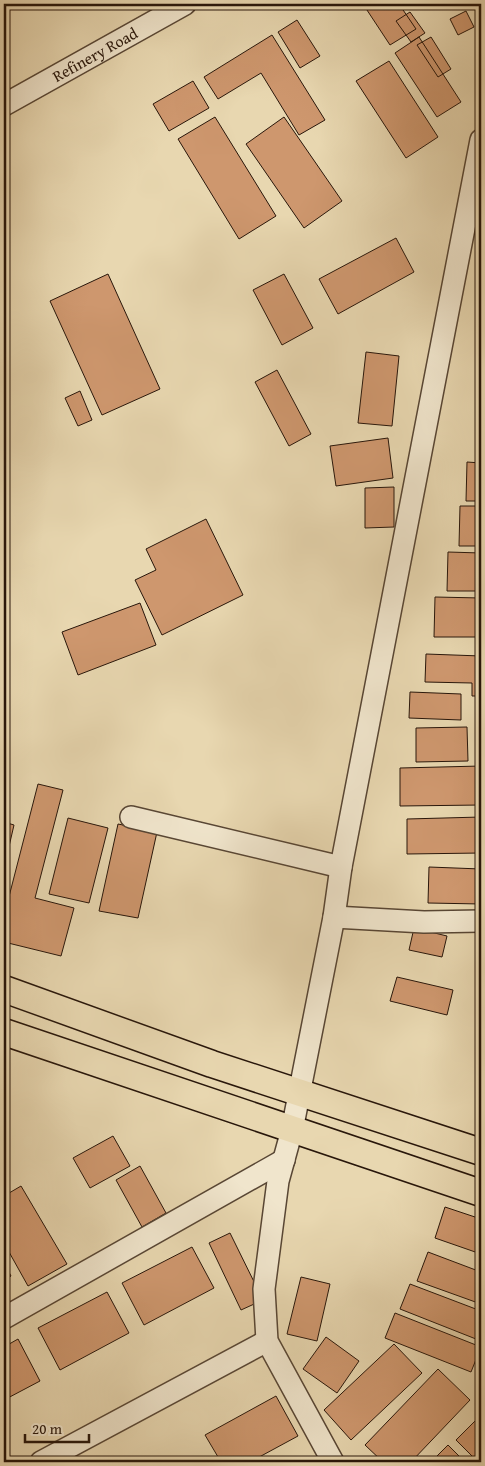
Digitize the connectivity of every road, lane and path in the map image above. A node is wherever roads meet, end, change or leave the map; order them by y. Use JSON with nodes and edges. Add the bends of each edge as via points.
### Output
{"nodes":[{"id":1,"x":185,"y":4,"type":"edge"},
{"id":2,"x":4,"y":104,"type":"edge"},
{"id":3,"x":481,"y":140,"type":"edge"},
{"id":4,"x":131,"y":818,"type":"dead end"},
{"id":5,"x":341,"y":867,"type":"junction"},
{"id":6,"x":334,"y":917,"type":"junction"},
{"id":7,"x":481,"y":921,"type":"edge"},
{"id":8,"x":4,"y":989,"type":"edge"},
{"id":9,"x":4,"y":1032,"type":"edge"},
{"id":10,"x":298,"y":1093,"type":"junction"},
{"id":11,"x":292,"y":1130,"type":"junction"},
{"id":12,"x":481,"y":1152,"type":"edge"},
{"id":13,"x":284,"y":1160,"type":"junction"},
{"id":14,"x":481,"y":1193,"type":"edge"},
{"id":15,"x":4,"y":1318,"type":"edge"},
{"id":16,"x":267,"y":1341,"type":"junction"},
{"id":17,"x":41,"y":1462,"type":"edge"},
{"id":18,"x":333,"y":1462,"type":"edge"}],
"edges":[{"from":1,"to":2,"type":"street","name":"Refinery Road"},
{"from":3,"to":5,"type":"street"},
{"from":4,"to":5,"type":"street"},
{"from":5,"to":6,"type":"street"},
{"from":6,"to":7,"type":"street","via":[[424,922]]},
{"from":6,"to":10,"type":"street"},
{"from":8,"to":10,"type":"main road"},
{"from":9,"to":11,"type":"main road"},
{"from":10,"to":11,"type":"street"},
{"from":10,"to":12,"type":"main road"},
{"from":11,"to":13,"type":"street"},
{"from":11,"to":14,"type":"main road"},
{"from":13,"to":15,"type":"street"},
{"from":13,"to":16,"type":"street","via":[[278,1181],[264,1289]]},
{"from":16,"to":17,"type":"street"},
{"from":16,"to":18,"type":"street"}]}
